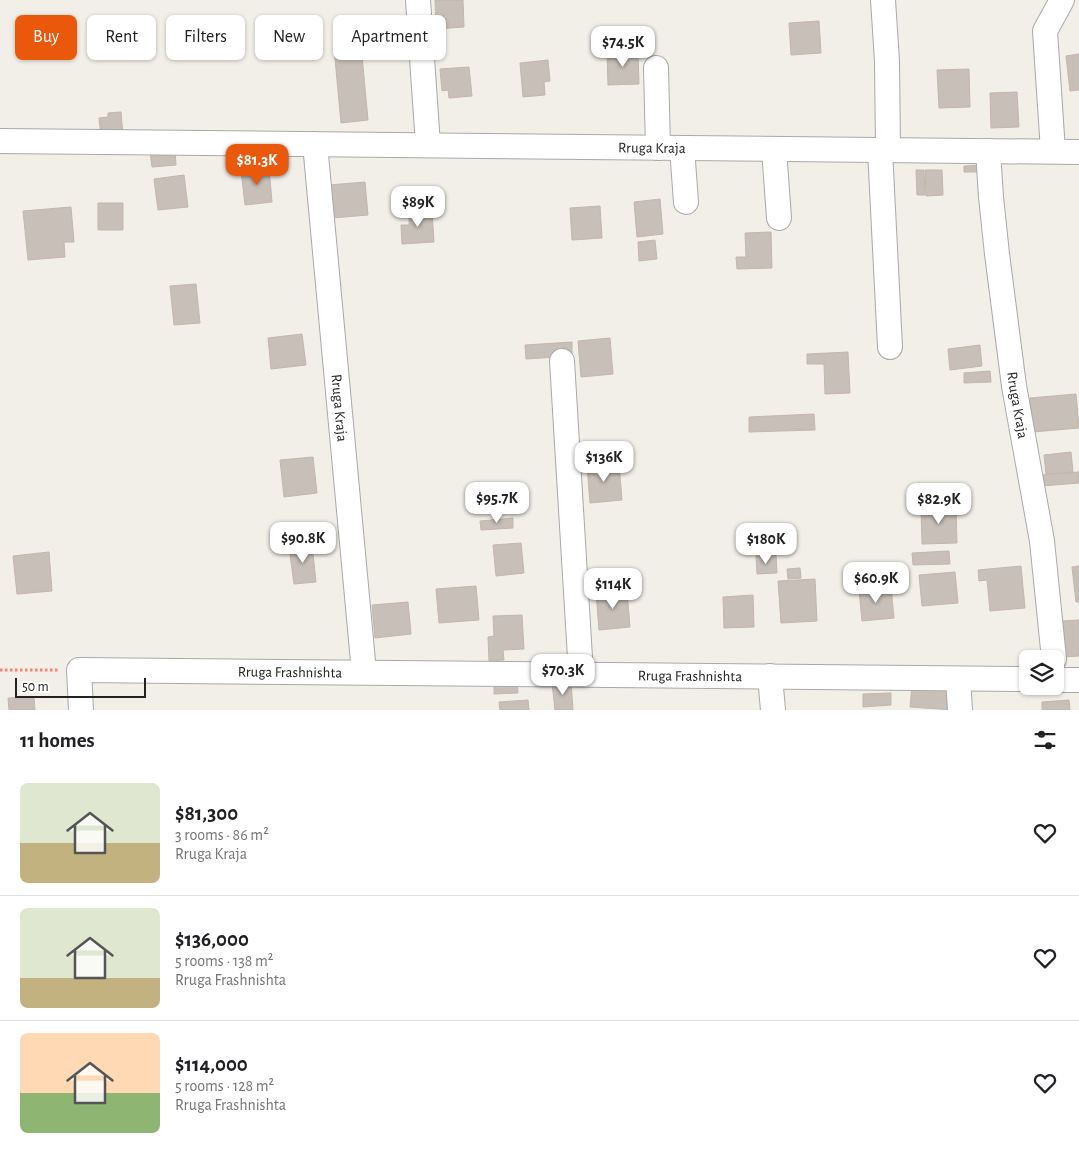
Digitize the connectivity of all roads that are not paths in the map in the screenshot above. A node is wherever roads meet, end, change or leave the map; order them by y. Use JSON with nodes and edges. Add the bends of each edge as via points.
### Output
{"nodes":[{"id":1,"x":418,"y":0,"type":"edge"},
{"id":2,"x":884,"y":0,"type":"edge"},
{"id":3,"x":1062,"y":0,"type":"edge"},
{"id":4,"x":656,"y":68,"type":"dead end"},
{"id":5,"x":0,"y":141,"type":"edge"},
{"id":6,"x":315,"y":144,"type":"junction"},
{"id":7,"x":428,"y":146,"type":"junction"},
{"id":8,"x":658,"y":148,"type":"junction"},
{"id":9,"x":682,"y":148,"type":"junction"},
{"id":10,"x":774,"y":149,"type":"junction"},
{"id":11,"x":884,"y":150,"type":"junction"},
{"id":12,"x":988,"y":151,"type":"junction"},
{"id":13,"x":1053,"y":151,"type":"junction"},
{"id":14,"x":1079,"y":152,"type":"edge"},
{"id":15,"x":686,"y":202,"type":"dead end"},
{"id":16,"x":779,"y":218,"type":"dead end"},
{"id":17,"x":890,"y":348,"type":"dead end"},
{"id":18,"x":562,"y":361,"type":"dead end"},
{"id":19,"x":1057,"y":650,"type":"edge"},
{"id":20,"x":364,"y":672,"type":"junction"},
{"id":21,"x":581,"y":674,"type":"junction"},
{"id":22,"x":770,"y":676,"type":"junction"},
{"id":23,"x":958,"y":678,"type":"junction"},
{"id":24,"x":1019,"y":679,"type":"edge"},
{"id":25,"x":81,"y":710,"type":"edge"},
{"id":26,"x":773,"y":710,"type":"edge"},
{"id":27,"x":960,"y":710,"type":"edge"}],
"edges":[{"from":1,"to":7,"type":"street"},
{"from":2,"to":11,"type":"street","via":[[887,61]]},
{"from":3,"to":13,"type":"street","via":[[1045,31]]},
{"from":4,"to":8,"type":"street"},
{"from":5,"to":6,"type":"street","name":"Rruga Kraja"},
{"from":6,"to":7,"type":"street","name":"Rruga Kraja"},
{"from":6,"to":20,"type":"street","name":"Rruga Kraja"},
{"from":7,"to":8,"type":"street","name":"Rruga Kraja"},
{"from":8,"to":9,"type":"street","name":"Rruga Kraja"},
{"from":9,"to":10,"type":"street","name":"Rruga Kraja"},
{"from":9,"to":15,"type":"street"},
{"from":10,"to":11,"type":"street","name":"Rruga Kraja"},
{"from":10,"to":16,"type":"street"},
{"from":11,"to":12,"type":"street","name":"Rruga Kraja"},
{"from":11,"to":17,"type":"street"},
{"from":12,"to":13,"type":"street","name":"Rruga Kraja"},
{"from":12,"to":19,"type":"street","name":"Rruga Kraja","via":[[1014,386],[1042,541]]},
{"from":13,"to":14,"type":"street","name":"Rruga Kraja"},
{"from":18,"to":21,"type":"street"},
{"from":20,"to":21,"type":"street","name":"Rruga Frashnishta"},
{"from":20,"to":25,"type":"street","name":"Rruga Frashnishta","via":[[78,670]]},
{"from":21,"to":22,"type":"street","name":"Rruga Frashnishta"},
{"from":22,"to":23,"type":"street","name":"Rruga Frashnishta"},
{"from":22,"to":26,"type":"street"},
{"from":23,"to":24,"type":"street","name":"Rruga Frashnishta"},
{"from":23,"to":27,"type":"street"}]}
